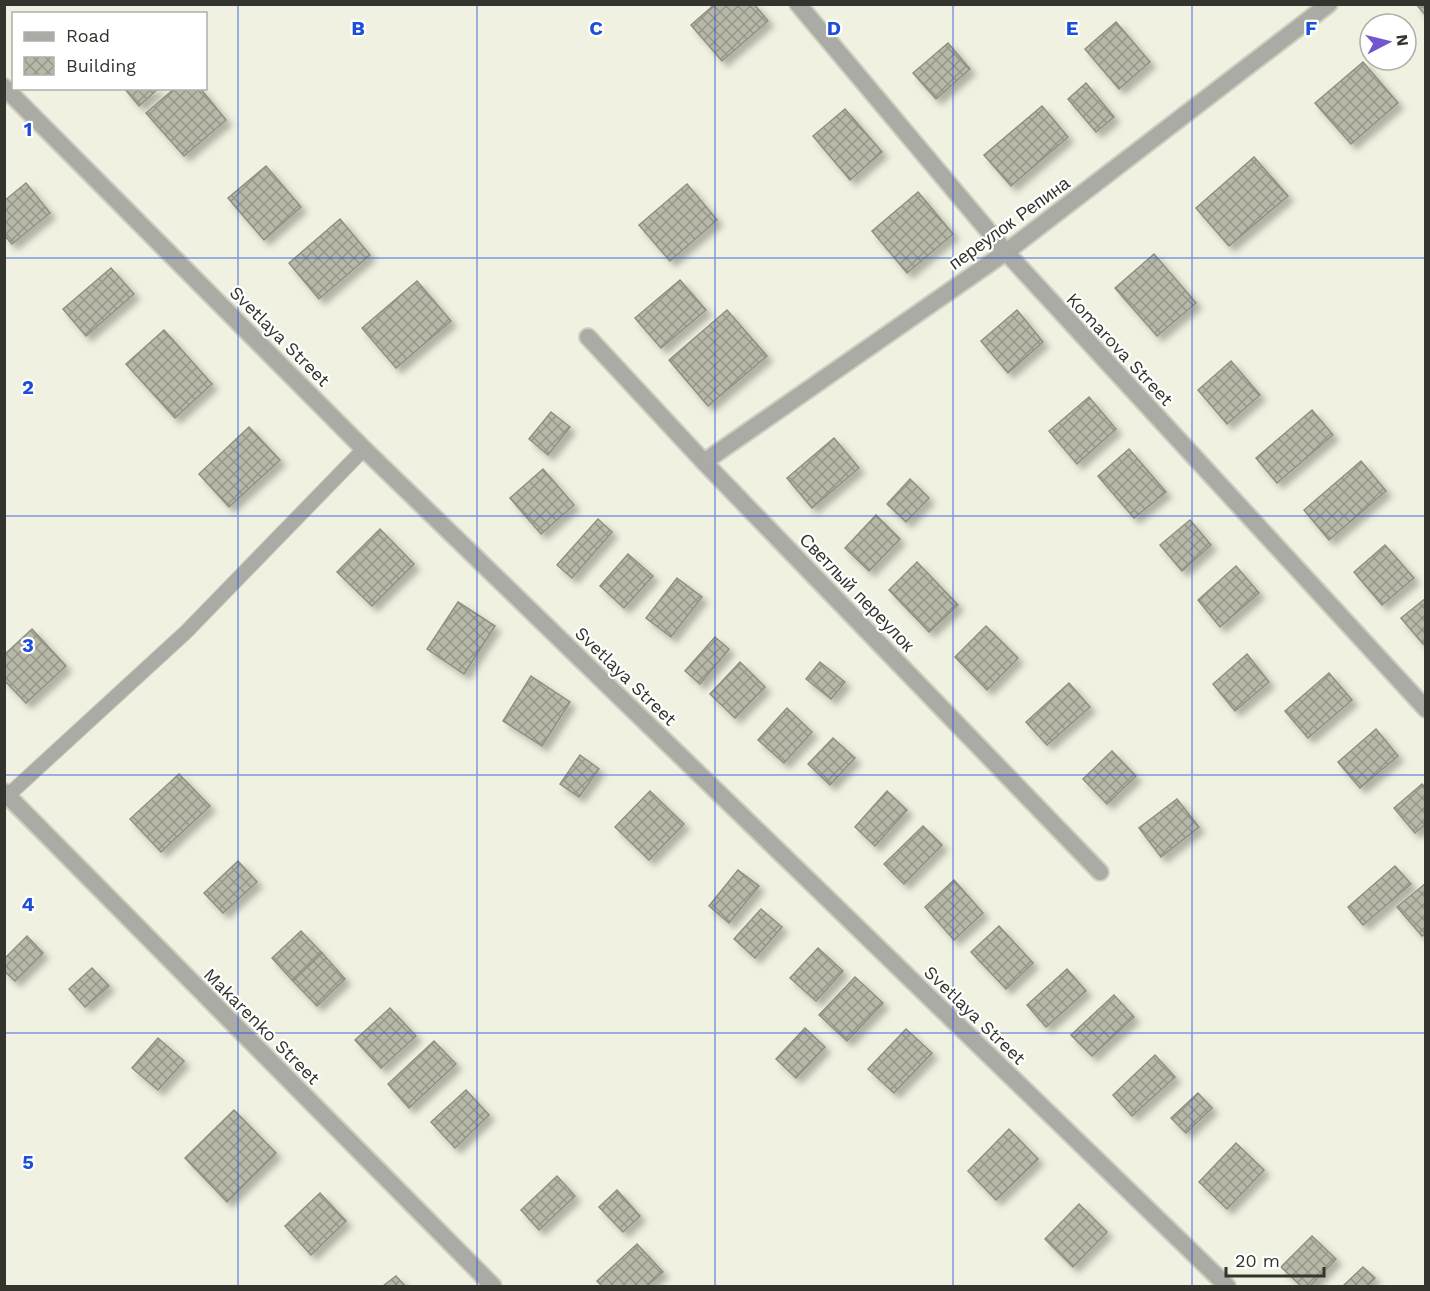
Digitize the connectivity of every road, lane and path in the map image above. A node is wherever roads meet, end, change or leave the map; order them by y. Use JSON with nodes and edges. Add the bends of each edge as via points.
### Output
{"nodes":[{"id":1,"x":798,"y":4,"type":"edge"},
{"id":2,"x":1329,"y":4,"type":"edge"},
{"id":3,"x":4,"y":87,"type":"edge"},
{"id":4,"x":1005,"y":252,"type":"junction"},
{"id":5,"x":588,"y":337,"type":"dead end"},
{"id":6,"x":364,"y":449,"type":"junction"},
{"id":7,"x":704,"y":462,"type":"junction"},
{"id":8,"x":1425,"y":710,"type":"edge"},
{"id":9,"x":6,"y":796,"type":"edge"},
{"id":10,"x":1100,"y":872,"type":"dead end"},
{"id":11,"x":493,"y":1287,"type":"edge"},
{"id":12,"x":1227,"y":1287,"type":"edge"}],
"edges":[{"from":1,"to":4,"type":"street","name":"Komarova Street"},
{"from":2,"to":4,"type":"street","name":"переулок Репина"},
{"from":3,"to":6,"type":"street","name":"Svetlaya Street"},
{"from":4,"to":7,"type":"street","name":"переулок Репина"},
{"from":4,"to":8,"type":"street","name":"Komarova Street"},
{"from":5,"to":7,"type":"street","name":"Светлый переулок"},
{"from":6,"to":9,"type":"lane","via":[[186,632]]},
{"from":6,"to":12,"type":"street","name":"Svetlaya Street"},
{"from":7,"to":10,"type":"street","name":"Светлый переулок"},
{"from":9,"to":11,"type":"street","name":"Makarenko Street"}]}
